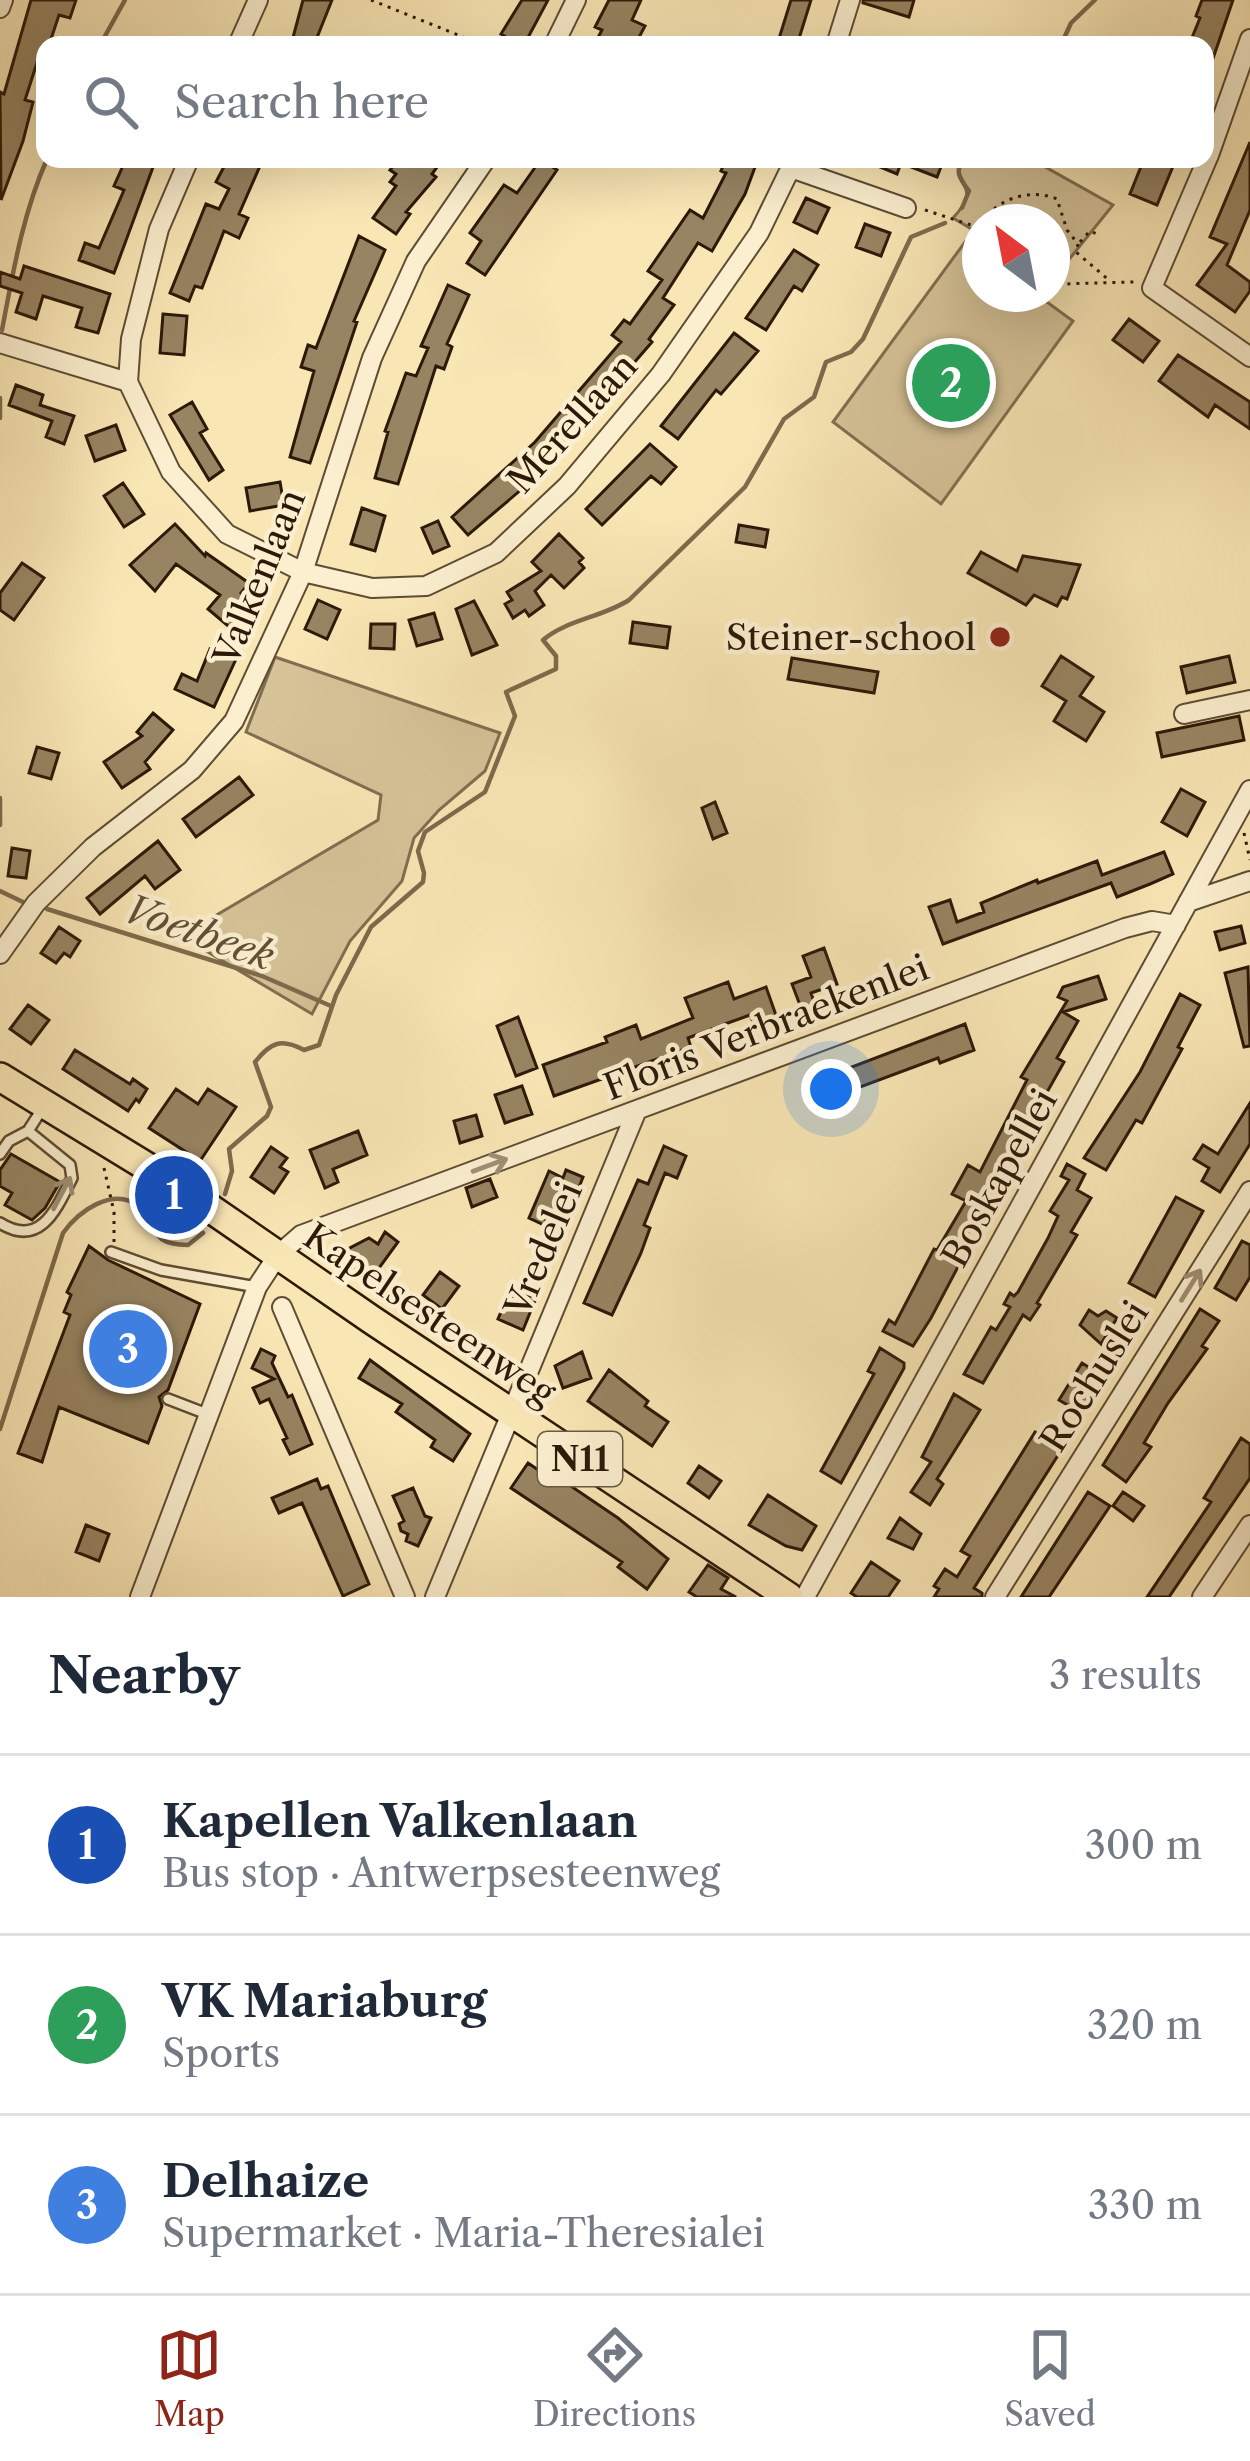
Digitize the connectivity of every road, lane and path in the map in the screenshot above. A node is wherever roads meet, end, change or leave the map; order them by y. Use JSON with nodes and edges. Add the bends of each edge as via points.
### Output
{"nodes":[{"id":1,"x":258,"y":0,"type":"edge"},
{"id":2,"x":370,"y":0,"type":"edge"},
{"id":3,"x":576,"y":0,"type":"edge"},
{"id":4,"x":850,"y":0,"type":"edge"},
{"id":5,"x":242,"y":36,"type":"edge"},
{"id":6,"x":460,"y":36,"type":"edge"},
{"id":7,"x":558,"y":36,"type":"edge"},
{"id":8,"x":839,"y":36,"type":"edge"},
{"id":9,"x":1250,"y":39,"type":"edge"},
{"id":10,"x":1214,"y":135,"type":"edge"},
{"id":11,"x":185,"y":168,"type":"edge"},
{"id":12,"x":480,"y":168,"type":"edge"},
{"id":13,"x":791,"y":168,"type":"edge"},
{"id":14,"x":806,"y":168,"type":"edge"},
{"id":15,"x":1202,"y":168,"type":"edge"},
{"id":16,"x":1002,"y":204,"type":"edge"},
{"id":17,"x":1059,"y":204,"type":"edge"},
{"id":18,"x":906,"y":208,"type":"joint"},
{"id":19,"x":962,"y":220,"type":"edge"},
{"id":20,"x":1070,"y":234,"type":"edge"},
{"id":21,"x":1099,"y":235,"type":"dead end"},
{"id":22,"x":1078,"y":244,"type":"junction"},
{"id":23,"x":1161,"y":277,"type":"junction"},
{"id":24,"x":1110,"y":281,"type":"junction"},
{"id":25,"x":1070,"y":284,"type":"edge"},
{"id":26,"x":0,"y":343,"type":"edge"},
{"id":27,"x":1250,"y":358,"type":"edge"},
{"id":28,"x":128,"y":382,"type":"junction"},
{"id":29,"x":303,"y":572,"type":"junction"},
{"id":30,"x":1250,"y":700,"type":"edge"},
{"id":31,"x":1184,"y":714,"type":"dead end"},
{"id":32,"x":1250,"y":794,"type":"edge"},
{"id":33,"x":1244,"y":832,"type":"dead end"},
{"id":34,"x":1250,"y":860,"type":"edge"},
{"id":35,"x":1250,"y":881,"type":"edge"},
{"id":36,"x":1189,"y":902,"type":"junction"},
{"id":37,"x":1175,"y":925,"type":"junction"},
{"id":38,"x":0,"y":954,"type":"edge"},
{"id":39,"x":0,"y":1077,"type":"edge"},
{"id":40,"x":44,"y":1106,"type":"junction"},
{"id":41,"x":637,"y":1110,"type":"junction"},
{"id":42,"x":28,"y":1131,"type":"junction"},
{"id":43,"x":0,"y":1154,"type":"edge"},
{"id":44,"x":109,"y":1187,"type":"dead end"},
{"id":45,"x":1250,"y":1191,"type":"edge"},
{"id":46,"x":0,"y":1223,"type":"edge"},
{"id":47,"x":111,"y":1252,"type":"joint"},
{"id":48,"x":278,"y":1255,"type":"junction"},
{"id":49,"x":257,"y":1287,"type":"junction"},
{"id":50,"x":282,"y":1307,"type":"dead end"},
{"id":51,"x":168,"y":1399,"type":"dead end"},
{"id":52,"x":510,"y":1413,"type":"junction"},
{"id":53,"x":207,"y":1414,"type":"junction"},
{"id":54,"x":1250,"y":1525,"type":"edge"},
{"id":55,"x":140,"y":1597,"type":"edge"},
{"id":56,"x":405,"y":1597,"type":"edge"},
{"id":57,"x":435,"y":1597,"type":"edge"},
{"id":58,"x":789,"y":1597,"type":"edge"},
{"id":59,"x":805,"y":1597,"type":"edge"},
{"id":60,"x":995,"y":1597,"type":"edge"},
{"id":61,"x":1202,"y":1597,"type":"edge"}],
"edges":[{"from":1,"to":5,"type":"street"},
{"from":2,"to":6,"type":"path"},
{"from":3,"to":7,"type":"street"},
{"from":4,"to":8,"type":"street"},
{"from":9,"to":10,"type":"street"},
{"from":11,"to":28,"type":"street","via":[[159,229]]},
{"from":12,"to":29,"type":"street","name":"Valkenlaan","via":[[416,261],[372,358]]},
{"from":13,"to":29,"type":"street","name":"Merellaan","via":[[759,233],[661,374],[567,486],[496,553],[426,586],[372,587]]},
{"from":14,"to":18,"type":"street"},
{"from":15,"to":23,"type":"street"},
{"from":16,"to":17,"type":"path","via":[[1046,194]]},
{"from":18,"to":19,"type":"path"},
{"from":20,"to":22,"type":"path"},
{"from":21,"to":22,"type":"path","via":[[1090,231]]},
{"from":22,"to":24,"type":"path","via":[[1076,252]]},
{"from":23,"to":24,"type":"path"},
{"from":23,"to":27,"type":"street","via":[[1183,310]]},
{"from":24,"to":25,"type":"path"},
{"from":26,"to":28,"type":"street"},
{"from":28,"to":29,"type":"street","name":"Merellaan","via":[[171,472],[227,533]]},
{"from":29,"to":38,"type":"street","name":"Valkenlaan","via":[[234,722],[192,770],[36,903]]},
{"from":30,"to":31,"type":"street"},
{"from":32,"to":36,"type":"street","name":"Boskapellei"},
{"from":33,"to":34,"type":"path"},
{"from":35,"to":36,"type":"street"},
{"from":36,"to":37,"type":"street","name":"Boskapellei"},
{"from":37,"to":41,"type":"street","name":"Floris Verbraekenlei","via":[[1125,928]]},
{"from":37,"to":59,"type":"street","name":"Boskapellei"},
{"from":39,"to":40,"type":"main road","number":"N11"},
{"from":40,"to":42,"type":"lane"},
{"from":40,"to":48,"type":"main road","name":"Kapelsesteenweg","number":"N11"},
{"from":48,"to":41,"type":"street","name":"Floris Verbraekenlei","one_way":true,"via":[[301,1235]]},
{"from":41,"to":52,"type":"street","name":"Vredelei"},
{"from":42,"to":43,"type":"lane"},
{"from":46,"to":42,"type":"lane","one_way":true,"via":[[29,1233],[42,1225],[72,1178],[70,1165]]},
{"from":44,"to":47,"type":"path"},
{"from":60,"to":45,"type":"street","name":"Rochuslei","one_way":true},
{"from":47,"to":49,"type":"lane"},
{"from":48,"to":49,"type":"street"},
{"from":48,"to":52,"type":"main road","name":"Kapelsesteenweg","number":"N11"},
{"from":49,"to":53,"type":"street"},
{"from":50,"to":56,"type":"street"},
{"from":51,"to":53,"type":"lane"},
{"from":52,"to":57,"type":"street","name":"Vredelei"},
{"from":52,"to":58,"type":"main road","name":"Kapelsesteenweg","number":"N11"},
{"from":53,"to":55,"type":"street"},
{"from":54,"to":61,"type":"street"}]}
